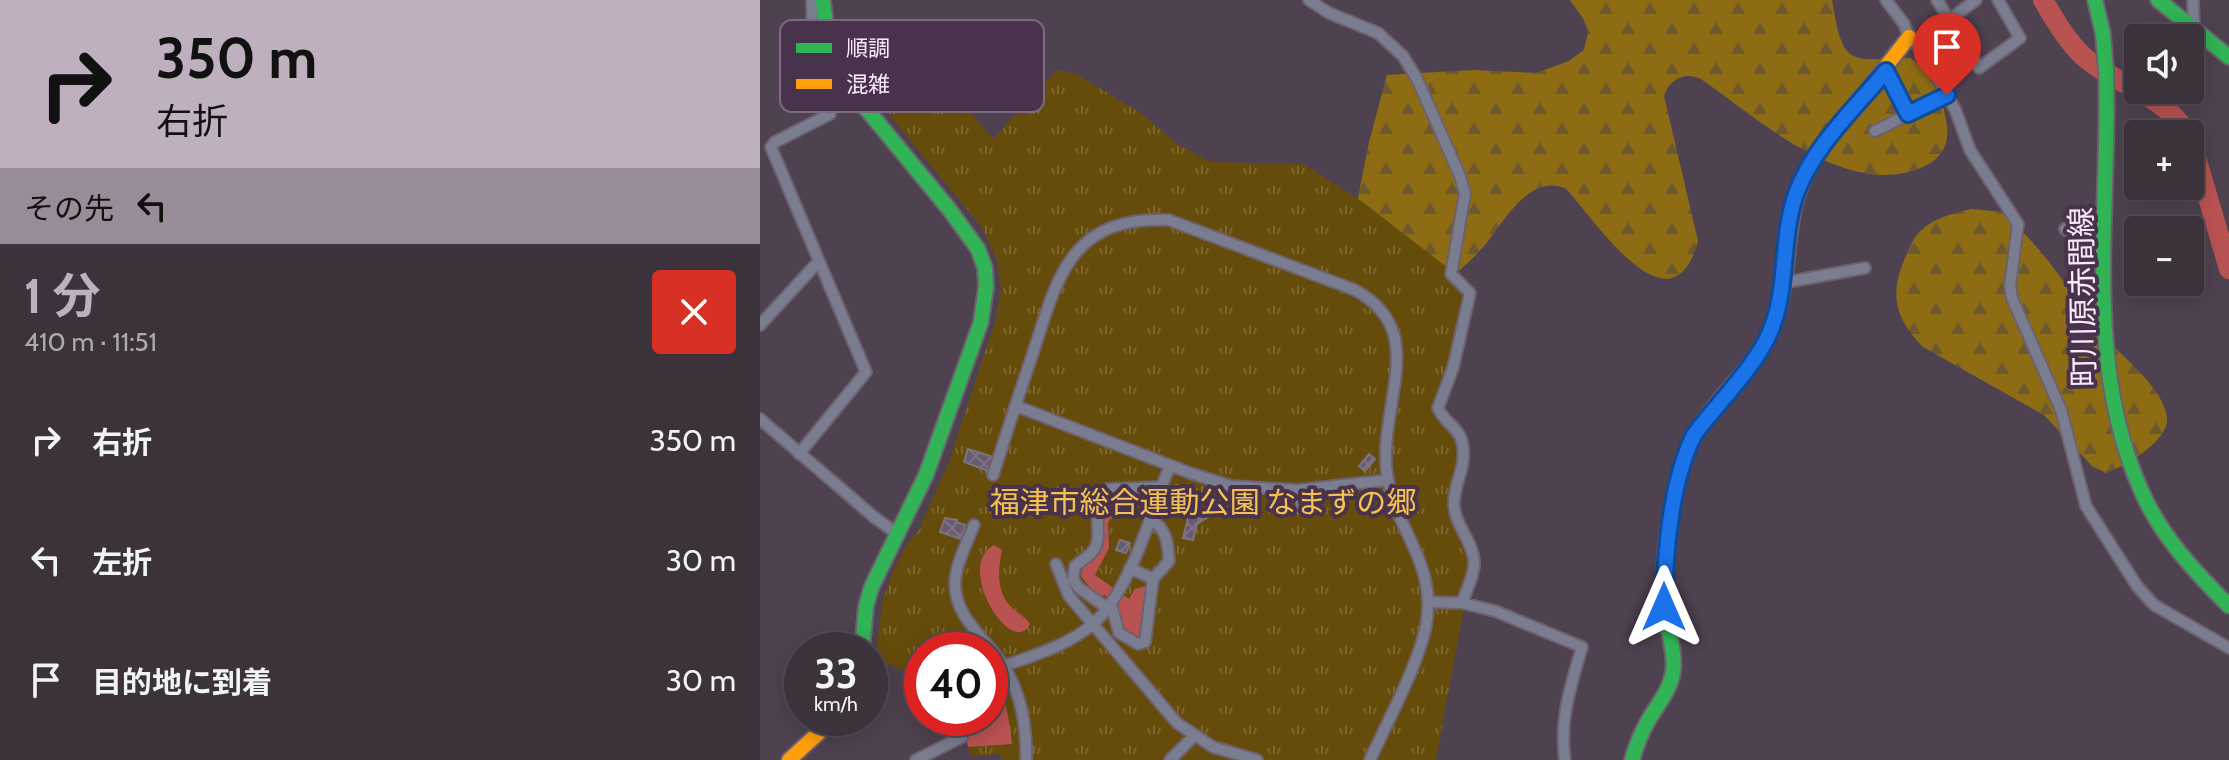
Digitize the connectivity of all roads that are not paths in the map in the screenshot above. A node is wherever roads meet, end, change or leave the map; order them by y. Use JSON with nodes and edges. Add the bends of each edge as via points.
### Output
{"nodes":[{"id":1,"x":812,"y":0,"type":"edge"},
{"id":2,"x":823,"y":0,"type":"edge"},
{"id":3,"x":1309,"y":0,"type":"edge"},
{"id":4,"x":1886,"y":0,"type":"edge"},
{"id":5,"x":1937,"y":0,"type":"edge"},
{"id":6,"x":1976,"y":0,"type":"edge"},
{"id":7,"x":1998,"y":0,"type":"edge"},
{"id":8,"x":2095,"y":0,"type":"edge"},
{"id":9,"x":2158,"y":0,"type":"edge"},
{"id":10,"x":2193,"y":0,"type":"edge"},
{"id":11,"x":1950,"y":19,"type":"junction"},
{"id":12,"x":812,"y":20,"type":"edge"},
{"id":13,"x":824,"y":20,"type":"edge"},
{"id":14,"x":2188,"y":24,"type":"edge"},
{"id":15,"x":2194,"y":24,"type":"edge"},
{"id":16,"x":1909,"y":37,"type":"junction"},
{"id":17,"x":2204,"y":37,"type":"edge"},
{"id":18,"x":2229,"y":57,"type":"edge"},
{"id":19,"x":1886,"y":71,"type":"junction"},
{"id":20,"x":1947,"y":95,"type":"junction"},
{"id":21,"x":830,"y":112,"type":"edge"},
{"id":22,"x":867,"y":112,"type":"edge"},
{"id":23,"x":1908,"y":114,"type":"junction"},
{"id":24,"x":1875,"y":131,"type":"dead end"},
{"id":25,"x":2065,"y":229,"type":"dead end"},
{"id":26,"x":819,"y":261,"type":"junction"},
{"id":27,"x":2105,"y":263,"type":"junction"},
{"id":28,"x":1865,"y":268,"type":"dead end"},
{"id":29,"x":1782,"y":283,"type":"junction"},
{"id":30,"x":760,"y":324,"type":"edge"},
{"id":31,"x":1016,"y":406,"type":"junction"},
{"id":32,"x":760,"y":419,"type":"edge"},
{"id":33,"x":799,"y":454,"type":"junction"},
{"id":34,"x":1170,"y":465,"type":"junction"},
{"id":35,"x":993,"y":475,"type":"dead end"},
{"id":36,"x":1388,"y":480,"type":"junction"},
{"id":37,"x":1161,"y":487,"type":"junction"},
{"id":38,"x":1149,"y":519,"type":"junction"},
{"id":39,"x":974,"y":525,"type":"dead end"},
{"id":40,"x":896,"y":533,"type":"junction"},
{"id":41,"x":1056,"y":564,"type":"dead end"},
{"id":42,"x":1130,"y":568,"type":"junction"},
{"id":43,"x":1153,"y":579,"type":"junction"},
{"id":44,"x":1429,"y":602,"type":"junction"},
{"id":45,"x":1462,"y":603,"type":"junction"},
{"id":46,"x":1109,"y":606,"type":"junction"},
{"id":47,"x":2229,"y":606,"type":"edge"},
{"id":48,"x":1093,"y":624,"type":"junction"},
{"id":49,"x":864,"y":632,"type":"edge"},
{"id":50,"x":976,"y":632,"type":"edge"},
{"id":51,"x":2229,"y":648,"type":"edge"},
{"id":52,"x":1008,"y":664,"type":"edge"},
{"id":53,"x":1008,"y":675,"type":"edge"},
{"id":54,"x":815,"y":736,"type":"edge"},
{"id":55,"x":1194,"y":736,"type":"junction"},
{"id":56,"x":962,"y":737,"type":"dead end"},
{"id":57,"x":789,"y":760,"type":"edge"},
{"id":58,"x":916,"y":760,"type":"edge"},
{"id":59,"x":1026,"y":760,"type":"edge"},
{"id":60,"x":1170,"y":760,"type":"edge"},
{"id":61,"x":1257,"y":760,"type":"edge"},
{"id":62,"x":1370,"y":760,"type":"edge"},
{"id":63,"x":1565,"y":760,"type":"edge"},
{"id":64,"x":1632,"y":760,"type":"edge"}],
"edges":[{"from":1,"to":12,"type":"street"},
{"from":2,"to":13,"type":"street"},
{"from":3,"to":45,"type":"street","via":[[1378,33],[1403,56],[1465,194],[1451,274],[1470,293],[1438,408],[1462,438],[1464,452],[1454,506],[1475,565]]},
{"from":4,"to":16,"type":"street"},
{"from":5,"to":11,"type":"street"},
{"from":6,"to":11,"type":"street"},
{"from":7,"to":11,"type":"street","via":[[2020,38],[1979,68]]},
{"from":8,"to":27,"type":"street","name":"町川原赤間線","via":[[2107,85]]},
{"from":9,"to":14,"type":"street"},
{"from":10,"to":15,"type":"street"},
{"from":16,"to":19,"type":"street"},
{"from":16,"to":20,"type":"street"},
{"from":17,"to":18,"type":"street"},
{"from":19,"to":23,"type":"street"},
{"from":19,"to":29,"type":"street","via":[[1803,179],[1795,196]]},
{"from":20,"to":23,"type":"street"},
{"from":20,"to":51,"type":"street","via":[[1970,150],[2018,224],[2012,298],[2061,410],[2086,506],[2154,605]]},
{"from":21,"to":26,"type":"street","via":[[771,147]]},
{"from":22,"to":40,"type":"street","via":[[966,231],[985,268],[985,305],[976,337],[935,454]]},
{"from":23,"to":24,"type":"street"},
{"from":25,"to":27,"type":"street"},
{"from":26,"to":30,"type":"street"},
{"from":26,"to":33,"type":"street","via":[[866,372]]},
{"from":27,"to":47,"type":"street","name":"町川原赤間線","via":[[2105,340],[2120,437],[2142,493],[2169,538]]},
{"from":28,"to":29,"type":"street"},
{"from":29,"to":64,"type":"street","via":[[1769,335],[1687,449],[1665,560],[1672,674]]},
{"from":31,"to":34,"type":"street"},
{"from":31,"to":35,"type":"street"},
{"from":31,"to":36,"type":"street","via":[[1055,285],[1073,255],[1112,227],[1169,220],[1355,290],[1383,313],[1396,344],[1386,432]]},
{"from":32,"to":33,"type":"street"},
{"from":33,"to":40,"type":"street"},
{"from":34,"to":36,"type":"street","via":[[1231,486],[1265,490]]},
{"from":34,"to":37,"type":"street"},
{"from":36,"to":44,"type":"street","via":[[1421,560]]},
{"from":37,"to":38,"type":"street"},
{"from":37,"to":46,"type":"street","via":[[1108,489],[1082,502],[1100,511],[1097,544],[1072,574],[1078,587]]},
{"from":38,"to":42,"type":"street"},
{"from":38,"to":43,"type":"street","via":[[1161,526],[1169,556]]},
{"from":39,"to":50,"type":"street","via":[[955,585]]},
{"from":40,"to":49,"type":"street","via":[[872,586]]},
{"from":41,"to":48,"type":"street","via":[[1069,596]]},
{"from":42,"to":43,"type":"street"},
{"from":42,"to":46,"type":"street"},
{"from":43,"to":46,"type":"street","via":[[1145,642],[1138,644],[1119,633]]},
{"from":44,"to":45,"type":"street"},
{"from":44,"to":62,"type":"street","via":[[1419,648]]},
{"from":45,"to":63,"type":"street","via":[[1582,647],[1567,698]]},
{"from":46,"to":48,"type":"street"},
{"from":48,"to":52,"type":"street","via":[[1062,644]]},
{"from":48,"to":55,"type":"street"},
{"from":53,"to":59,"type":"street","via":[[1024,719]]},
{"from":54,"to":57,"type":"street"},
{"from":55,"to":60,"type":"street"},
{"from":55,"to":61,"type":"street"},
{"from":56,"to":58,"type":"street"}]}
